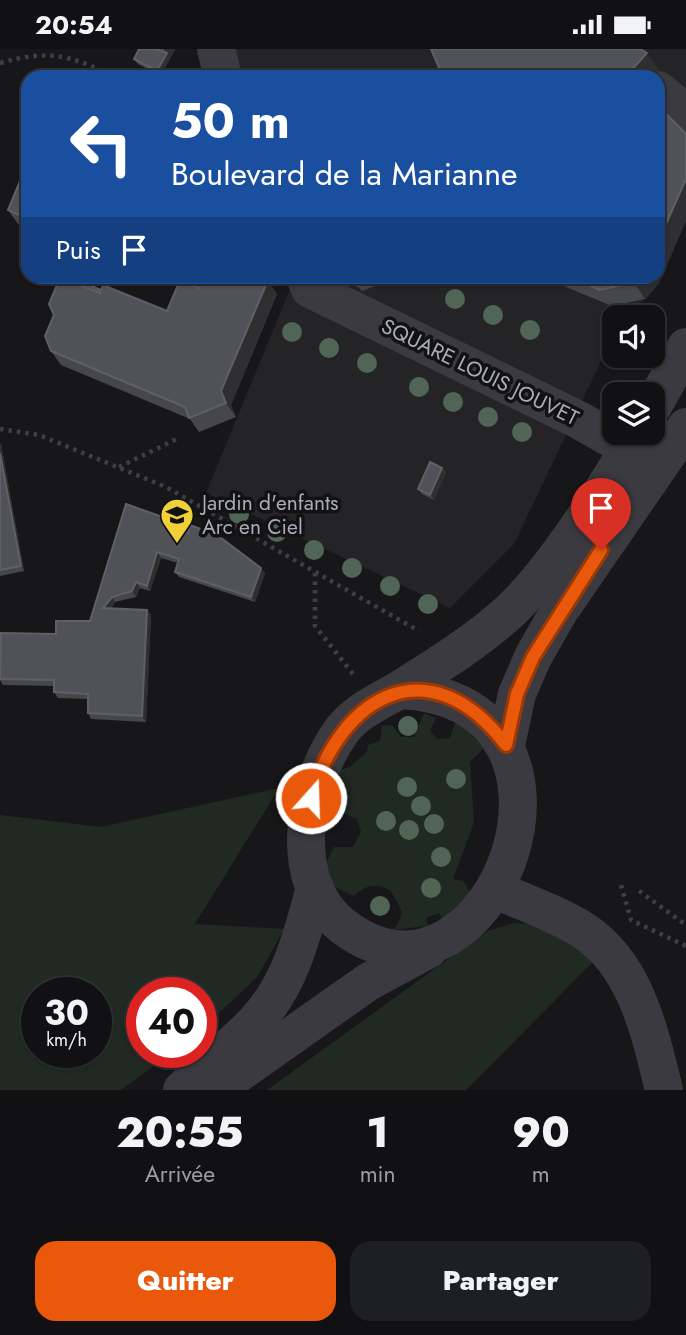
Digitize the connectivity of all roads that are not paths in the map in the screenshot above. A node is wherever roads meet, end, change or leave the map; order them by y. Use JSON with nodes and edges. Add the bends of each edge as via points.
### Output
{"nodes":[{"id":1,"x":216,"y":49,"type":"edge"},
{"id":2,"x":221,"y":70,"type":"edge"},
{"id":3,"x":665,"y":96,"type":"edge"},
{"id":4,"x":686,"y":113,"type":"edge"},
{"id":5,"x":308,"y":284,"type":"edge"},
{"id":6,"x":686,"y":347,"type":"edge"},
{"id":7,"x":665,"y":385,"type":"edge"},
{"id":8,"x":686,"y":427,"type":"edge"},
{"id":9,"x":642,"y":448,"type":"edge"},
{"id":10,"x":388,"y":696,"type":"junction"},
{"id":11,"x":506,"y":745,"type":"junction"},
{"id":12,"x":315,"y":888,"type":"junction"},
{"id":13,"x":496,"y":890,"type":"junction"},
{"id":14,"x":452,"y":937,"type":"junction"},
{"id":15,"x":182,"y":1090,"type":"edge"},
{"id":16,"x":215,"y":1090,"type":"edge"},
{"id":17,"x":664,"y":1090,"type":"edge"}],
"edges":[{"from":1,"to":2,"type":"street"},
{"from":3,"to":4,"type":"street"},
{"from":5,"to":9,"type":"street","name":"SQUARE LOUIS JOUVET","via":[[310,289]]},
{"from":6,"to":7,"type":"street"},
{"from":8,"to":9,"type":"street"},
{"from":9,"to":10,"type":"street","via":[[510,611],[454,655]]},
{"from":9,"to":11,"type":"street","via":[[533,657],[517,694]]},
{"from":10,"to":11,"type":"street","via":[[428,691],[452,699],[492,726]]},
{"from":10,"to":12,"type":"street","via":[[344,727],[317,777],[307,834]]},
{"from":11,"to":13,"type":"street","via":[[516,785],[517,815]]},
{"from":12,"to":14,"type":"street","via":[[333,918],[366,941],[387,948],[415,947]]},
{"from":12,"to":15,"type":"street","via":[[295,958],[271,1003]]},
{"from":13,"to":14,"type":"street","via":[[481,912]]},
{"from":13,"to":17,"type":"street","via":[[585,931],[620,963],[633,988]]},
{"from":14,"to":16,"type":"street","via":[[368,982]]}]}
